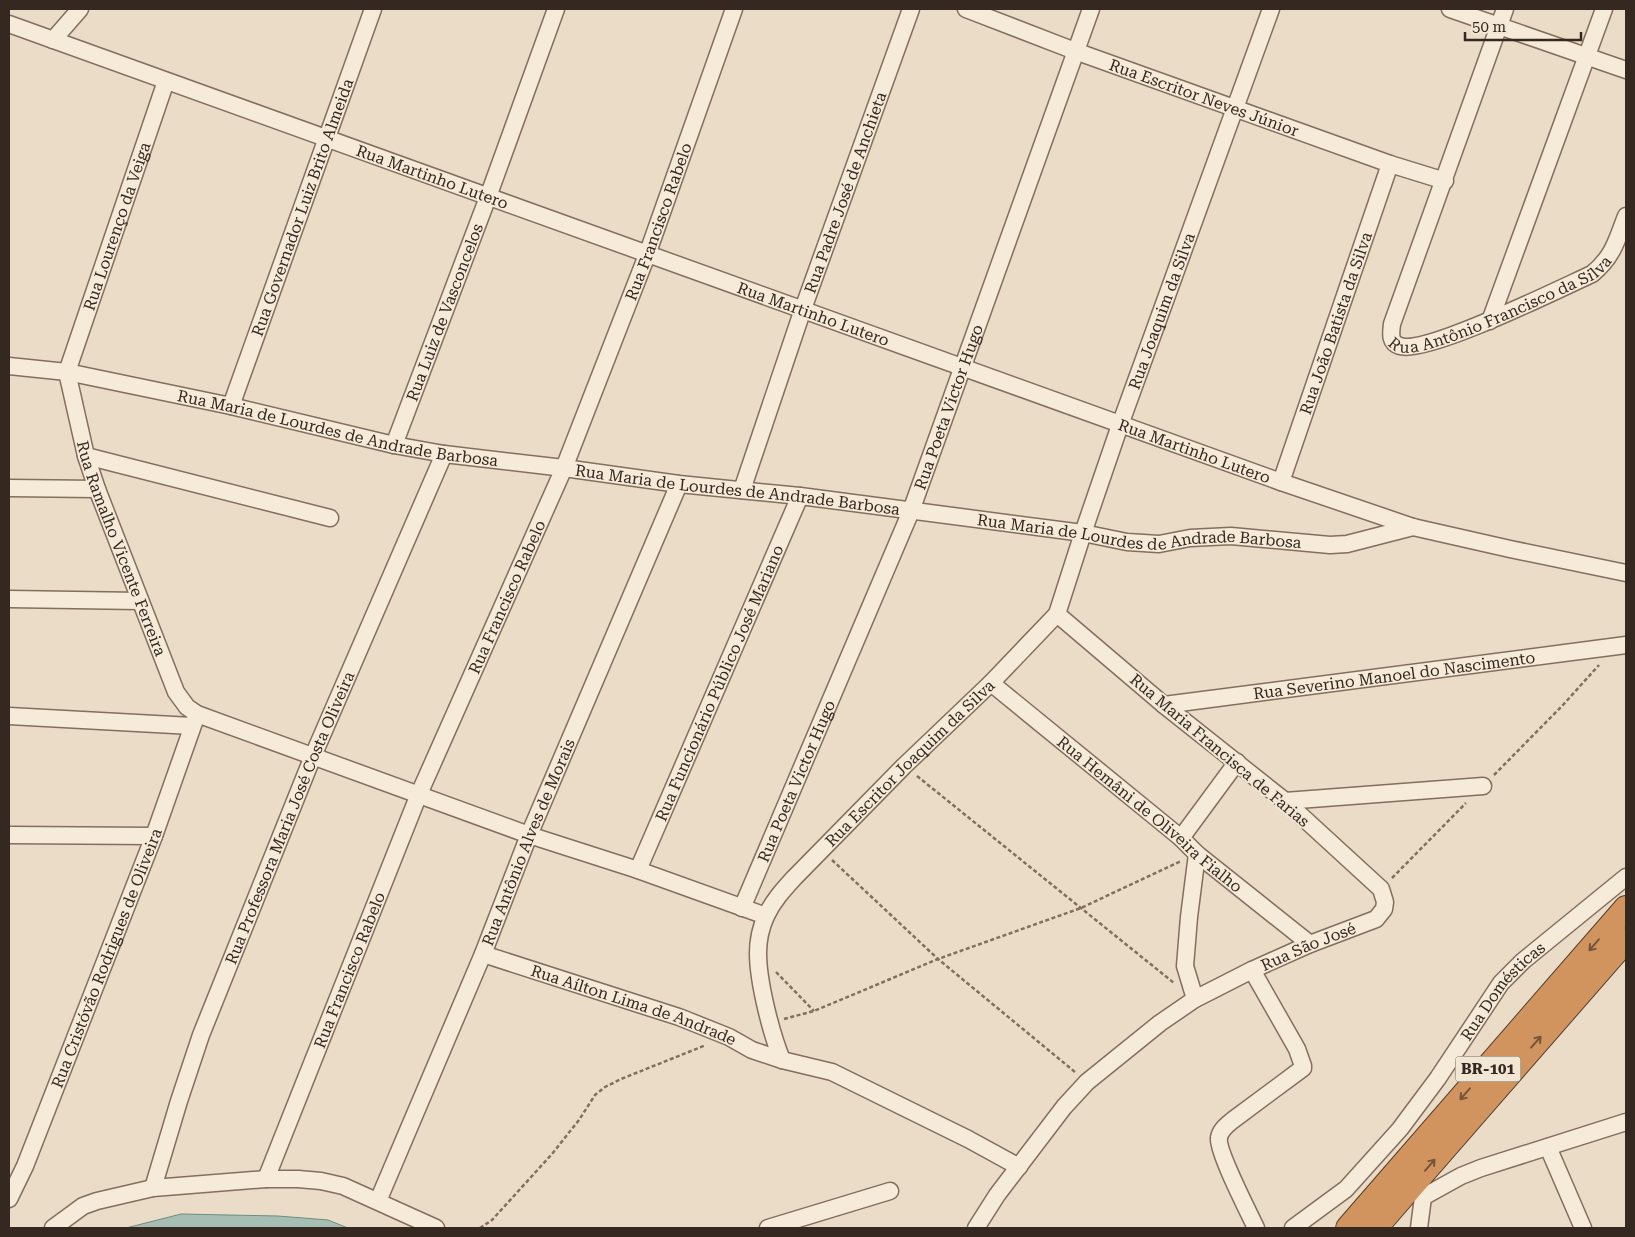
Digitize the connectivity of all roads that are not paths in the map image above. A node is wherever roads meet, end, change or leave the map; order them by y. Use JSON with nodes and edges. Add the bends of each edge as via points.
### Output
{"nodes":[{"id":1,"x":80,"y":9,"type":"edge"},
{"id":2,"x":374,"y":9,"type":"edge"},
{"id":3,"x":556,"y":9,"type":"edge"},
{"id":4,"x":734,"y":9,"type":"edge"},
{"id":5,"x":912,"y":9,"type":"edge"},
{"id":6,"x":966,"y":9,"type":"edge"},
{"id":7,"x":1091,"y":9,"type":"edge"},
{"id":8,"x":1272,"y":9,"type":"edge"},
{"id":9,"x":1450,"y":9,"type":"edge"},
{"id":10,"x":1505,"y":9,"type":"edge"},
{"id":11,"x":1604,"y":9,"type":"edge"},
{"id":12,"x":9,"y":24,"type":"edge"},
{"id":13,"x":1500,"y":25,"type":"junction"},
{"id":14,"x":53,"y":40,"type":"junction"},
{"id":15,"x":1075,"y":51,"type":"junction"},
{"id":16,"x":1587,"y":57,"type":"junction"},
{"id":17,"x":1626,"y":70,"type":"edge"},
{"id":18,"x":166,"y":81,"type":"junction"},
{"id":19,"x":1236,"y":108,"type":"junction"},
{"id":20,"x":326,"y":139,"type":"junction"},
{"id":21,"x":1390,"y":164,"type":"junction"},
{"id":22,"x":1445,"y":181,"type":"junction"},
{"id":23,"x":488,"y":197,"type":"junction"},
{"id":24,"x":1625,"y":225,"type":"edge"},
{"id":25,"x":647,"y":255,"type":"junction"},
{"id":26,"x":803,"y":309,"type":"junction"},
{"id":27,"x":1490,"y":321,"type":"junction"},
{"id":28,"x":9,"y":366,"type":"edge"},
{"id":29,"x":962,"y":368,"type":"junction"},
{"id":30,"x":67,"y":372,"type":"junction"},
{"id":31,"x":231,"y":406,"type":"junction"},
{"id":32,"x":1120,"y":425,"type":"junction"},
{"id":33,"x":394,"y":445,"type":"junction"},
{"id":34,"x":444,"y":454,"type":"junction"},
{"id":35,"x":86,"y":456,"type":"junction"},
{"id":36,"x":564,"y":468,"type":"junction"},
{"id":37,"x":1281,"y":482,"type":"junction"},
{"id":38,"x":678,"y":484,"type":"junction"},
{"id":39,"x":9,"y":488,"type":"edge"},
{"id":40,"x":96,"y":489,"type":"junction"},
{"id":41,"x":742,"y":490,"type":"junction"},
{"id":42,"x":800,"y":496,"type":"junction"},
{"id":43,"x":911,"y":511,"type":"junction"},
{"id":44,"x":330,"y":518,"type":"dead end"},
{"id":45,"x":1414,"y":527,"type":"junction"},
{"id":46,"x":1083,"y":533,"type":"junction"},
{"id":47,"x":1626,"y":573,"type":"edge"},
{"id":48,"x":9,"y":599,"type":"edge"},
{"id":49,"x":140,"y":602,"type":"junction"},
{"id":50,"x":1058,"y":614,"type":"junction"},
{"id":51,"x":1621,"y":646,"type":"edge"},
{"id":52,"x":991,"y":682,"type":"junction"},
{"id":53,"x":1164,"y":705,"type":"junction"},
{"id":54,"x":9,"y":716,"type":"edge"},
{"id":55,"x":194,"y":720,"type":"junction"},
{"id":56,"x":313,"y":756,"type":"junction"},
{"id":57,"x":1237,"y":762,"type":"junction"},
{"id":58,"x":1483,"y":786,"type":"road end"},
{"id":59,"x":419,"y":794,"type":"junction"},
{"id":60,"x":1285,"y":801,"type":"junction"},
{"id":61,"x":9,"y":835,"type":"edge"},
{"id":62,"x":530,"y":835,"type":"junction"},
{"id":63,"x":154,"y":836,"type":"junction"},
{"id":64,"x":1181,"y":838,"type":"junction"},
{"id":65,"x":1197,"y":854,"type":"junction"},
{"id":66,"x":638,"y":870,"type":"junction"},
{"id":67,"x":1626,"y":877,"type":"edge"},
{"id":68,"x":1381,"y":889,"type":"joint"},
{"id":69,"x":742,"y":908,"type":"junction"},
{"id":70,"x":1626,"y":908,"type":"edge"},
{"id":71,"x":766,"y":916,"type":"junction"},
{"id":72,"x":1626,"y":940,"type":"edge"},
{"id":73,"x":1310,"y":944,"type":"junction"},
{"id":74,"x":483,"y":954,"type":"junction"},
{"id":75,"x":1252,"y":970,"type":"junction"},
{"id":76,"x":1195,"y":1000,"type":"junction"},
{"id":77,"x":782,"y":1060,"type":"junction"},
{"id":78,"x":1626,"y":1122,"type":"edge"},
{"id":79,"x":1548,"y":1147,"type":"junction"},
{"id":80,"x":1019,"y":1167,"type":"junction"},
{"id":81,"x":266,"y":1179,"type":"junction"},
{"id":82,"x":153,"y":1188,"type":"junction"},
{"id":83,"x":890,"y":1191,"type":"dead end"},
{"id":84,"x":1418,"y":1191,"type":"junction"},
{"id":85,"x":9,"y":1199,"type":"edge"},
{"id":86,"x":378,"y":1202,"type":"junction"},
{"id":87,"x":53,"y":1228,"type":"edge"},
{"id":88,"x":436,"y":1228,"type":"edge"},
{"id":89,"x":768,"y":1228,"type":"edge"},
{"id":90,"x":976,"y":1228,"type":"edge"},
{"id":91,"x":1256,"y":1228,"type":"edge"},
{"id":92,"x":1293,"y":1228,"type":"edge"},
{"id":93,"x":1348,"y":1228,"type":"edge"},
{"id":94,"x":1375,"y":1228,"type":"edge"},
{"id":95,"x":1419,"y":1228,"type":"edge"},
{"id":96,"x":1583,"y":1228,"type":"edge"}],
"edges":[{"from":1,"to":14,"type":"street"},
{"from":2,"to":20,"type":"street","name":"Rua Governador Luiz Brito Almeida"},
{"from":3,"to":23,"type":"street","name":"Rua Luiz de Vasconcelos"},
{"from":4,"to":25,"type":"street","name":"Rua Francisco Rabelo"},
{"from":5,"to":26,"type":"street","name":"Rua Padre José de Anchieta"},
{"from":6,"to":15,"type":"street","name":"Rua Escritor Neves Júnior"},
{"from":7,"to":15,"type":"street","name":"Rua Poeta Victor Hugo"},
{"from":8,"to":19,"type":"street","name":"Rua Joaquim da Silva"},
{"from":9,"to":13,"type":"street"},
{"from":10,"to":13,"type":"street"},
{"from":11,"to":16,"type":"street"},
{"from":12,"to":14,"type":"street","name":"Rua Martinho Lutero"},
{"from":13,"to":16,"type":"street"},
{"from":13,"to":22,"type":"street"},
{"from":14,"to":18,"type":"street","name":"Rua Martinho Lutero"},
{"from":15,"to":19,"type":"street","name":"Rua Escritor Neves Júnior"},
{"from":15,"to":29,"type":"street","name":"Rua Poeta Victor Hugo"},
{"from":16,"to":17,"type":"street"},
{"from":16,"to":27,"type":"street"},
{"from":18,"to":20,"type":"street","name":"Rua Martinho Lutero"},
{"from":18,"to":30,"type":"street","name":"Rua Lourenço da Veiga"},
{"from":19,"to":21,"type":"street","name":"Rua Escritor Neves Júnior"},
{"from":19,"to":32,"type":"street","name":"Rua Joaquim da Silva"},
{"from":20,"to":23,"type":"street","name":"Rua Martinho Lutero"},
{"from":20,"to":31,"type":"street","name":"Rua Governador Luiz Brito Almeida"},
{"from":21,"to":22,"type":"street","name":"Rua Escritor Neves Júnior"},
{"from":21,"to":37,"type":"street","name":"Rua João Batista da Silva"},
{"from":22,"to":27,"type":"street","name":"Rua Antônio Francisco da Silva","via":[[1392,324],[1391,336],[1400,346],[1422,346]]},
{"from":23,"to":25,"type":"street","name":"Rua Martinho Lutero"},
{"from":23,"to":33,"type":"street","name":"Rua Luiz de Vasconcelos"},
{"from":24,"to":27,"type":"street","name":"Rua Antônio Francisco da Silva","via":[[1610,256],[1592,274]]},
{"from":25,"to":26,"type":"street","name":"Rua Martinho Lutero"},
{"from":25,"to":36,"type":"street","name":"Rua Francisco Rabelo"},
{"from":26,"to":29,"type":"street","name":"Rua Martinho Lutero"},
{"from":26,"to":41,"type":"street","name":"Rua Padre José de Anchieta"},
{"from":28,"to":30,"type":"street","name":"Rua Maria de Lourdes de Andrade Barbosa"},
{"from":29,"to":32,"type":"street","name":"Rua Martinho Lutero"},
{"from":29,"to":43,"type":"street","name":"Rua Poeta Victor Hugo"},
{"from":30,"to":31,"type":"street","name":"Rua Maria de Lourdes de Andrade Barbosa"},
{"from":30,"to":35,"type":"street","name":"Rua Ramalho Vicente Ferreira"},
{"from":31,"to":33,"type":"street","name":"Rua Maria de Lourdes de Andrade Barbosa"},
{"from":32,"to":37,"type":"street","name":"Rua Martinho Lutero"},
{"from":32,"to":46,"type":"street","name":"Rua Joaquim da Silva"},
{"from":33,"to":34,"type":"street","name":"Rua Maria de Lourdes de Andrade Barbosa"},
{"from":34,"to":36,"type":"street","name":"Rua Maria de Lourdes de Andrade Barbosa"},
{"from":34,"to":56,"type":"street","name":"Rua Professora Maria José Costa Oliveira"},
{"from":35,"to":40,"type":"street","name":"Rua Ramalho Vicente Ferreira"},
{"from":35,"to":44,"type":"street"},
{"from":36,"to":38,"type":"street","name":"Rua Maria de Lourdes de Andrade Barbosa"},
{"from":36,"to":59,"type":"street","name":"Rua Francisco Rabelo"},
{"from":37,"to":45,"type":"street","name":"Rua Martinho Lutero"},
{"from":38,"to":41,"type":"street","name":"Rua Maria de Lourdes de Andrade Barbosa"},
{"from":38,"to":62,"type":"street","name":"Rua Antônio Alves de Morais"},
{"from":39,"to":40,"type":"street"},
{"from":40,"to":49,"type":"street","name":"Rua Ramalho Vicente Ferreira"},
{"from":41,"to":42,"type":"street","name":"Rua Maria de Lourdes de Andrade Barbosa"},
{"from":42,"to":43,"type":"street","name":"Rua Maria de Lourdes de Andrade Barbosa"},
{"from":42,"to":66,"type":"street","name":"Rua Funcionário Público José Mariano"},
{"from":43,"to":46,"type":"street","name":"Rua Maria de Lourdes de Andrade Barbosa"},
{"from":43,"to":69,"type":"street","name":"Rua Poeta Victor Hugo"},
{"from":45,"to":46,"type":"street","name":"Rua Maria de Lourdes de Andrade Barbosa","via":[[1347,544],[1330,545],[1231,536],[1190,538],[1159,544],[1127,542]]},
{"from":45,"to":47,"type":"street","name":"Rua Martinho Lutero"},
{"from":46,"to":50,"type":"street","name":"Rua Joaquim da Silva"},
{"from":48,"to":49,"type":"street"},
{"from":49,"to":55,"type":"street","name":"Rua Ramalho Vicente Ferreira","via":[[176,692]]},
{"from":50,"to":52,"type":"street","name":"Rua Escritor Joaquim da Silva"},
{"from":50,"to":53,"type":"street","name":"Rua Maria Francisca de Farias"},
{"from":51,"to":53,"type":"street","name":"Rua Severino Manoel do Nascimento"},
{"from":52,"to":64,"type":"street","name":"Rua Hemâni de Oliveira Fialho"},
{"from":52,"to":71,"type":"street","name":"Rua Escritor Joaquim da Silva","via":[[776,897]]},
{"from":53,"to":57,"type":"street","name":"Rua Maria Francisca de Farias"},
{"from":54,"to":55,"type":"street"},
{"from":55,"to":56,"type":"street"},
{"from":55,"to":63,"type":"street","name":"Rua Cristóvão Rodrigues de Oliveira"},
{"from":56,"to":59,"type":"street"},
{"from":56,"to":82,"type":"street","name":"Rua Professora Maria José Costa Oliveira","via":[[202,1035]]},
{"from":57,"to":60,"type":"street","name":"Rua Maria Francisca de Farias"},
{"from":57,"to":64,"type":"street"},
{"from":58,"to":60,"type":"street"},
{"from":59,"to":62,"type":"street"},
{"from":59,"to":81,"type":"street","name":"Rua Francisco Rabelo"},
{"from":60,"to":68,"type":"street","name":"Rua Maria Francisca de Farias"},
{"from":61,"to":63,"type":"street"},
{"from":62,"to":66,"type":"street"},
{"from":62,"to":74,"type":"street","name":"Rua Antônio Alves de Morais"},
{"from":63,"to":85,"type":"street","name":"Rua Cristóvão Rodrigues de Oliveira","via":[[25,1166]]},
{"from":64,"to":65,"type":"street","name":"Rua Hemâni de Oliveira Fialho"},
{"from":65,"to":73,"type":"street","name":"Rua Hemâni de Oliveira Fialho"},
{"from":65,"to":76,"type":"street","via":[[1185,966]]},
{"from":66,"to":69,"type":"street"},
{"from":67,"to":92,"type":"street","name":"Rua Domésticas","via":[[1523,961],[1501,983],[1400,1129],[1346,1189]]},
{"from":68,"to":73,"type":"street","name":"Rua São José","via":[[1384,909],[1376,919]]},
{"from":69,"to":71,"type":"street"},
{"from":70,"to":93,"type":"highway","number":"BR-101","one_way":true},
{"from":71,"to":77,"type":"street","via":[[758,953],[761,982],[775,1044]]},
{"from":84,"to":72,"type":"highway","number":"BR-101","one_way":true},
{"from":73,"to":75,"type":"street","name":"Rua São José"},
{"from":74,"to":77,"type":"street","name":"Rua Aílton Lima de Andrade","via":[[678,1017]]},
{"from":74,"to":86,"type":"street","name":"Rua Antônio Alves de Morais"},
{"from":75,"to":76,"type":"street","name":"Rua São José"},
{"from":75,"to":91,"type":"street","via":[[1301,1056],[1303,1068],[1233,1120],[1222,1130],[1219,1138],[1222,1153]]},
{"from":76,"to":80,"type":"street","name":"Rua São José","via":[[1160,1023],[1087,1082]]},
{"from":77,"to":80,"type":"street","via":[[832,1072]]},
{"from":78,"to":79,"type":"street"},
{"from":79,"to":84,"type":"street"},
{"from":79,"to":96,"type":"street"},
{"from":80,"to":90,"type":"street","name":"Rua São José"},
{"from":81,"to":82,"type":"street"},
{"from":81,"to":86,"type":"street","via":[[321,1181],[343,1186]]},
{"from":82,"to":87,"type":"street","via":[[83,1206]]},
{"from":83,"to":89,"type":"street"},
{"from":84,"to":94,"type":"highway","number":"BR-101"},
{"from":84,"to":95,"type":"street"},
{"from":86,"to":88,"type":"street"}]}
